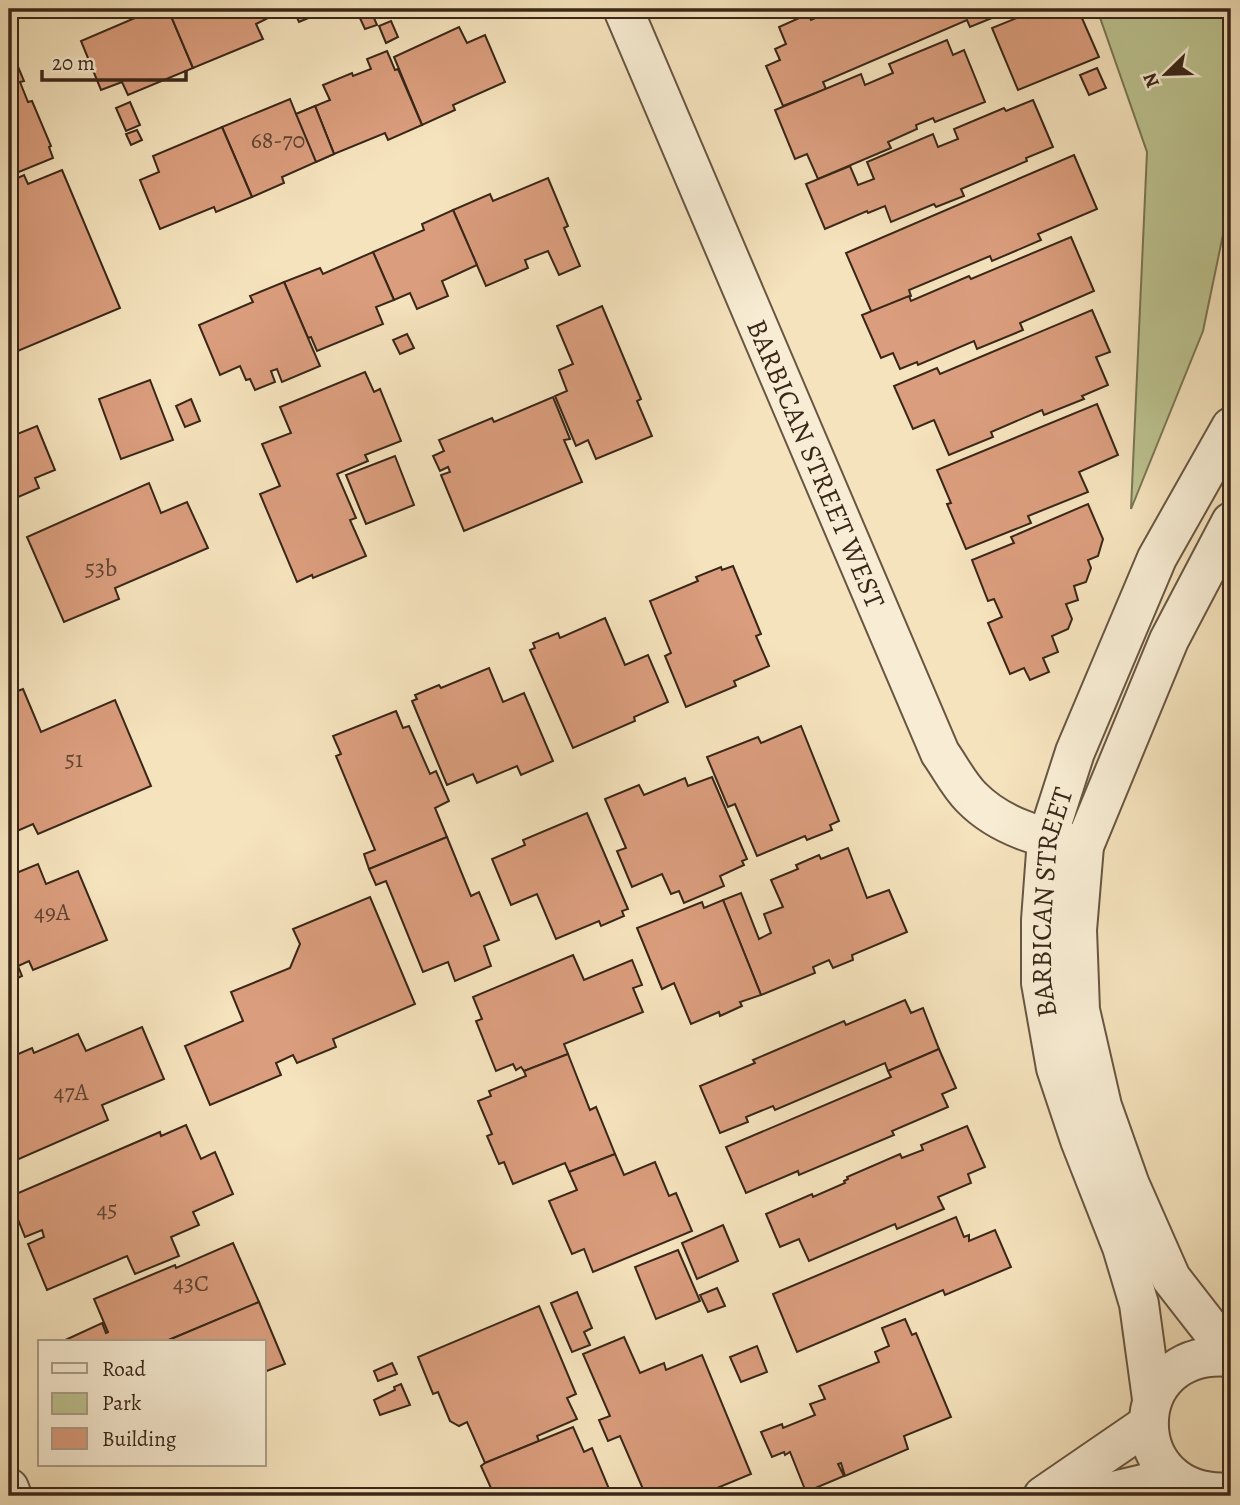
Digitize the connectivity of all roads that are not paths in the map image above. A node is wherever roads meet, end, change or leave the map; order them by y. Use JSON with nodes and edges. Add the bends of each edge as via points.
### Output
{"nodes":[{"id":1,"x":623,"y":9,"type":"edge"},
{"id":2,"x":1231,"y":427,"type":"edge"},
{"id":3,"x":1231,"y":522,"type":"edge"},
{"id":4,"x":1047,"y":839,"type":"junction"},
{"id":5,"x":1084,"y":846,"type":"junction"},
{"id":6,"x":1231,"y":1356,"type":"edge"},
{"id":7,"x":1150,"y":1411,"type":"junction"},
{"id":8,"x":1172,"y":1477,"type":"junction"},
{"id":9,"x":9,"y":1488,"type":"edge"},
{"id":10,"x":1219,"y":1494,"type":"edge"},
{"id":11,"x":12,"y":1496,"type":"edge"},
{"id":12,"x":1043,"y":1496,"type":"edge"},
{"id":13,"x":1093,"y":1496,"type":"edge"}],
"edges":[{"from":1,"to":4,"type":"street","name":"BARBICAN STREET WEST","via":[[940,753],[970,795],[993,817]]},
{"from":2,"to":4,"type":"street","name":"BARBICAN STREET","via":[[1157,558],[1074,752]]},
{"from":3,"to":5,"type":"street","name":"BARBICAN STREET","via":[[1169,640]]},
{"from":4,"to":5,"type":"street","name":"BARBICAN STREET WEST"},
{"from":4,"to":7,"type":"street","name":"BARBICAN STREET","via":[[1041,983],[1054,1056],[1139,1304]]},
{"from":5,"to":6,"type":"street","name":"BARBICAN STREET","via":[[1077,930],[1080,1010],[1102,1107],[1171,1278]]},
{"from":6,"to":7,"type":"street","via":[[1194,1359],[1176,1368],[1162,1381]]},
{"from":7,"to":8,"type":"street","via":[[1151,1444]]},
{"from":7,"to":12,"type":"street"},
{"from":8,"to":10,"type":"street","via":[[1190,1489]]},
{"from":8,"to":13,"type":"street"},
{"from":9,"to":11,"type":"street"}]}
